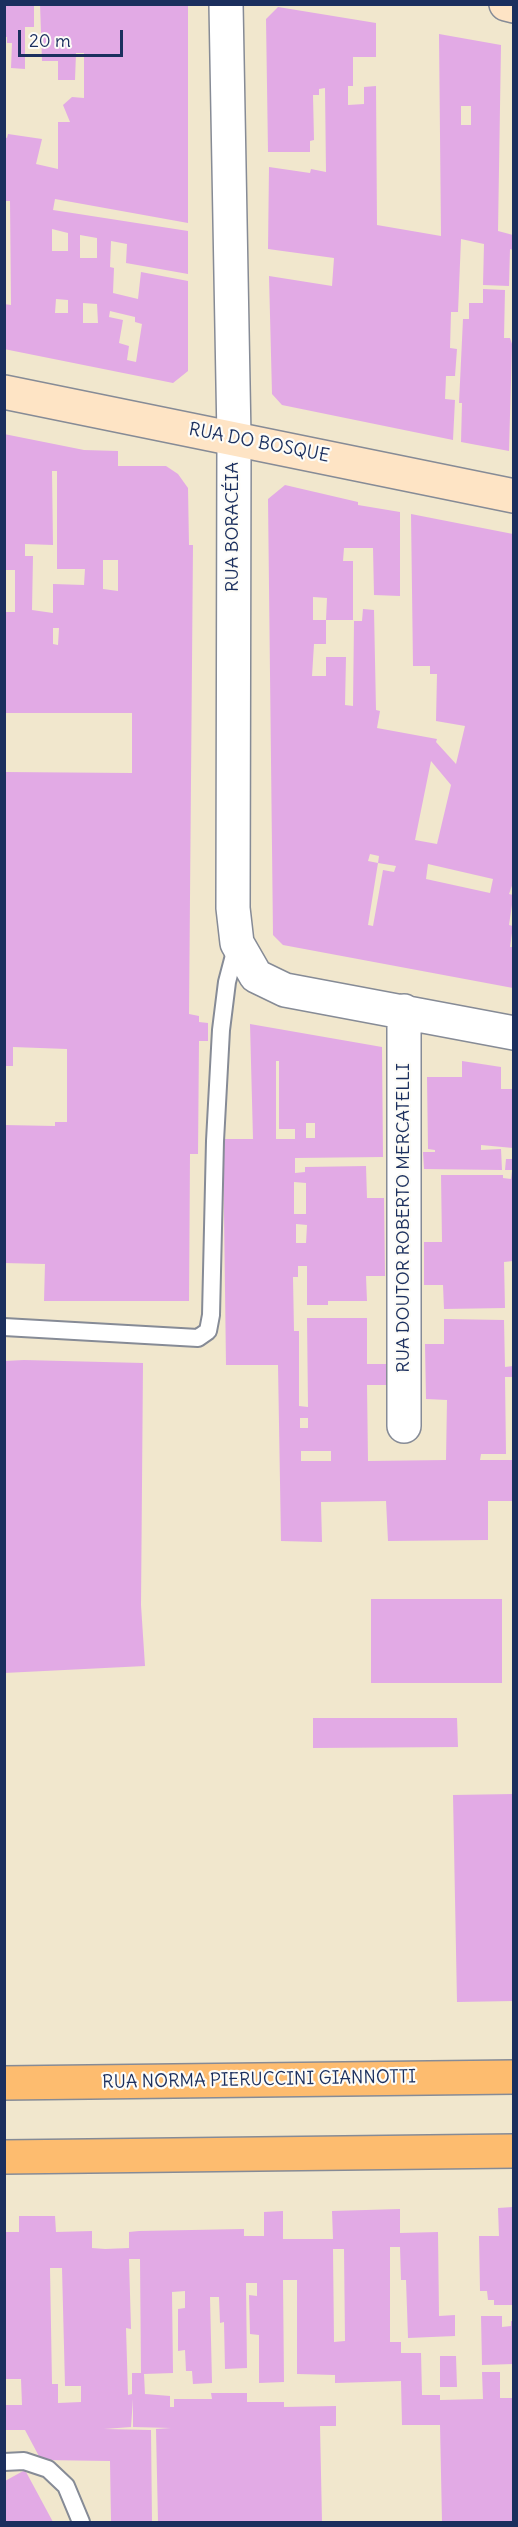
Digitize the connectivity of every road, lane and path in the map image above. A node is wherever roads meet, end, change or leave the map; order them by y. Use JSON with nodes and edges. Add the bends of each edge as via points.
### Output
{"nodes":[{"id":1,"x":226,"y":4,"type":"edge"},
{"id":2,"x":506,"y":4,"type":"edge"},
{"id":3,"x":513,"y":6,"type":"edge"},
{"id":4,"x":4,"y":392,"type":"edge"},
{"id":5,"x":234,"y":438,"type":"junction"},
{"id":6,"x":513,"y":496,"type":"edge"},
{"id":7,"x":237,"y":944,"type":"junction"},
{"id":8,"x":404,"y":1011,"type":"junction"},
{"id":9,"x":513,"y":1033,"type":"edge"},
{"id":10,"x":4,"y":1327,"type":"edge"},
{"id":11,"x":404,"y":1426,"type":"dead end"},
{"id":12,"x":513,"y":2077,"type":"edge"},
{"id":13,"x":4,"y":2083,"type":"edge"},
{"id":14,"x":513,"y":2151,"type":"edge"},
{"id":15,"x":4,"y":2157,"type":"edge"},
{"id":16,"x":4,"y":2462,"type":"edge"},
{"id":17,"x":81,"y":2523,"type":"edge"}],
"edges":[{"from":1,"to":5,"type":"street","name":"RUA BORACÉIA"},
{"from":2,"to":3,"type":"street"},
{"from":4,"to":5,"type":"street","name":"RUA DO BOSQUE"},
{"from":5,"to":6,"type":"street","name":"RUA DO BOSQUE"},
{"from":5,"to":7,"type":"street","name":"RUA BORACÉIA","via":[[232,908]]},
{"from":7,"to":8,"type":"street","name":"RUA BORACÉIA","via":[[256,976],[285,990]]},
{"from":7,"to":10,"type":"lane","via":[[221,1029],[214,1141],[212,1315],[208,1331],[198,1338]]},
{"from":8,"to":9,"type":"street","name":"RUA BORACÉIA"},
{"from":8,"to":11,"type":"street","name":"RUA DOUTOR ROBERTO MERCATELLI"},
{"from":12,"to":13,"type":"main road","name":"RUA NORMA PIERUCCINI GIANNOTTI"},
{"from":14,"to":15,"type":"main road"},
{"from":16,"to":17,"type":"lane","via":[[24,2461],[48,2469],[66,2486]]}]}
